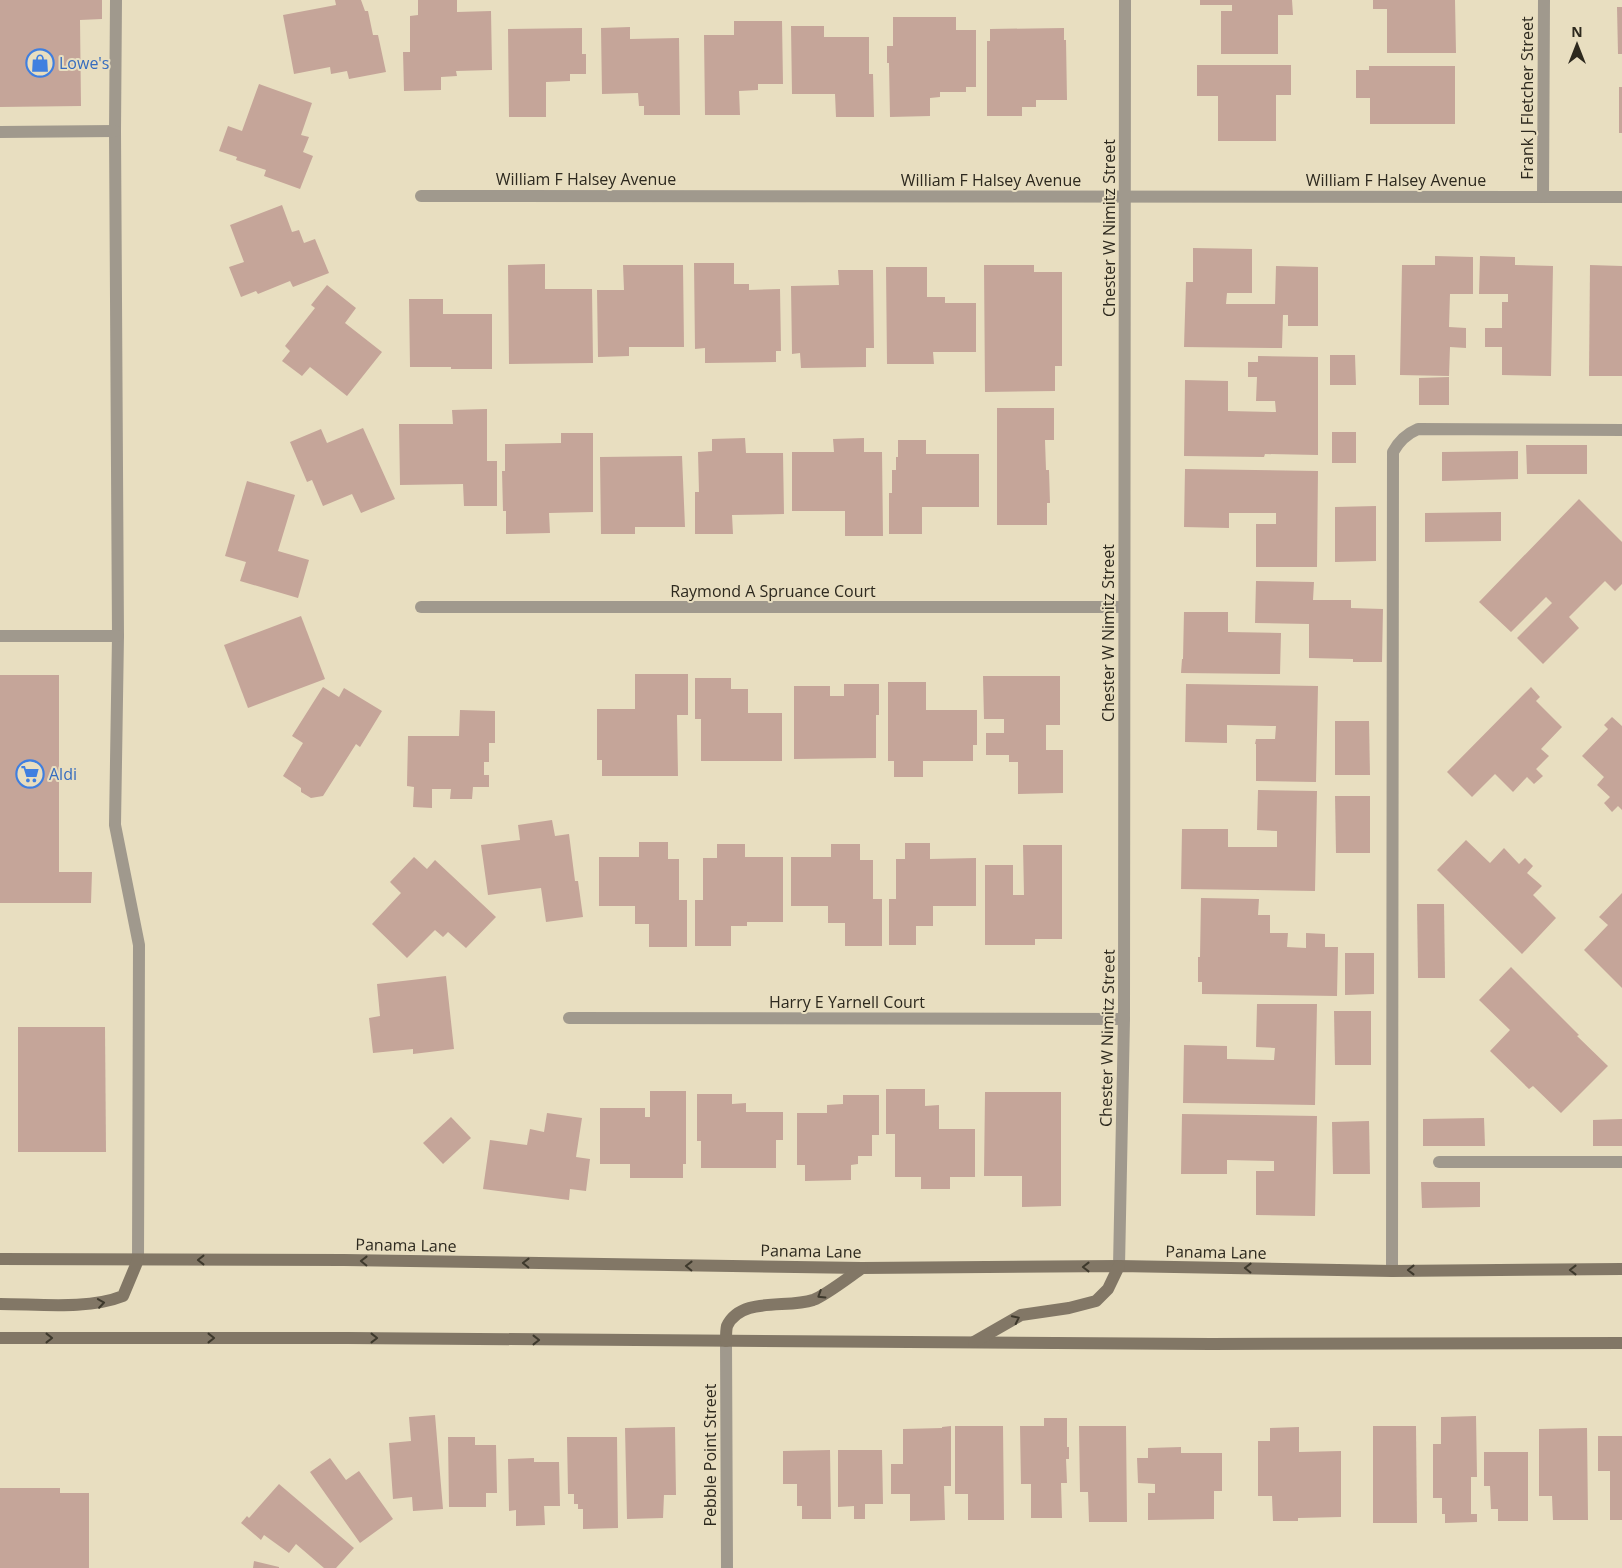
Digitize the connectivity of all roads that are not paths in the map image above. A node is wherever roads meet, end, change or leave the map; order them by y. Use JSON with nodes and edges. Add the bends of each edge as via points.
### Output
{"nodes":[{"id":1,"x":116,"y":0,"type":"edge"},
{"id":2,"x":1125,"y":0,"type":"edge"},
{"id":3,"x":1544,"y":0,"type":"edge"},
{"id":4,"x":115,"y":131,"type":"junction"},
{"id":5,"x":0,"y":132,"type":"edge"},
{"id":6,"x":421,"y":196,"type":"dead end"},
{"id":7,"x":1125,"y":196,"type":"junction"},
{"id":8,"x":1543,"y":197,"type":"junction"},
{"id":9,"x":1622,"y":197,"type":"edge"},
{"id":10,"x":1622,"y":430,"type":"edge"},
{"id":11,"x":421,"y":607,"type":"dead end"},
{"id":12,"x":1124,"y":607,"type":"junction"},
{"id":13,"x":0,"y":636,"type":"edge"},
{"id":14,"x":118,"y":636,"type":"junction"},
{"id":15,"x":568,"y":1018,"type":"dead end"},
{"id":16,"x":1124,"y":1019,"type":"junction"},
{"id":17,"x":1439,"y":1162,"type":"dead end"},
{"id":18,"x":1622,"y":1162,"type":"edge"},
{"id":19,"x":0,"y":1259,"type":"edge"},
{"id":20,"x":138,"y":1260,"type":"junction"},
{"id":21,"x":1119,"y":1266,"type":"junction"},
{"id":22,"x":862,"y":1268,"type":"junction"},
{"id":23,"x":1622,"y":1269,"type":"edge"},
{"id":24,"x":1392,"y":1271,"type":"junction"},
{"id":25,"x":0,"y":1304,"type":"edge"},
{"id":26,"x":0,"y":1338,"type":"edge"},
{"id":27,"x":726,"y":1341,"type":"junction"},
{"id":28,"x":974,"y":1342,"type":"junction"},
{"id":29,"x":1622,"y":1343,"type":"edge"},
{"id":30,"x":727,"y":1568,"type":"edge"}],
"edges":[{"from":1,"to":4,"type":"street"},
{"from":2,"to":7,"type":"street","name":"Chester W Nimitz Street"},
{"from":3,"to":8,"type":"street","name":"Frank J Fletcher Street"},
{"from":4,"to":5,"type":"street"},
{"from":4,"to":14,"type":"street"},
{"from":6,"to":7,"type":"street","name":"William F Halsey Avenue"},
{"from":7,"to":8,"type":"street","name":"William F Halsey Avenue"},
{"from":7,"to":12,"type":"street","name":"Chester W Nimitz Street"},
{"from":8,"to":9,"type":"street","name":"William F Halsey Avenue"},
{"from":10,"to":24,"type":"street","via":[[1418,429],[1408,433],[1393,452]]},
{"from":11,"to":12,"type":"street","name":"Raymond A Spruance Court"},
{"from":12,"to":16,"type":"street","name":"Chester W Nimitz Street"},
{"from":13,"to":14,"type":"street"},
{"from":14,"to":20,"type":"street","via":[[115,825],[139,945]]},
{"from":15,"to":16,"type":"street","name":"Harry E Yarnell Court"},
{"from":16,"to":21,"type":"street","name":"Chester W Nimitz Street"},
{"from":17,"to":18,"type":"street"},
{"from":19,"to":20,"type":"main road","name":"Panama Lane"},
{"from":22,"to":20,"type":"main road","name":"Panama Lane","one_way":true},
{"from":25,"to":20,"type":"main road","one_way":true,"via":[[108,1302],[123,1296]]},
{"from":21,"to":22,"type":"main road","name":"Panama Lane","one_way":true},
{"from":24,"to":21,"type":"main road","name":"Panama Lane","one_way":true},
{"from":28,"to":21,"type":"main road","one_way":true,"via":[[1021,1315],[1096,1301],[1108,1289]]},
{"from":22,"to":27,"type":"main road","one_way":true,"via":[[814,1299],[754,1307],[738,1314],[727,1326]]},
{"from":23,"to":24,"type":"main road","name":"Panama Lane","one_way":true},
{"from":26,"to":27,"type":"main road","one_way":true},
{"from":27,"to":28,"type":"main road"},
{"from":27,"to":30,"type":"street","name":"Pebble Point Street"},
{"from":28,"to":29,"type":"main road"}]}
